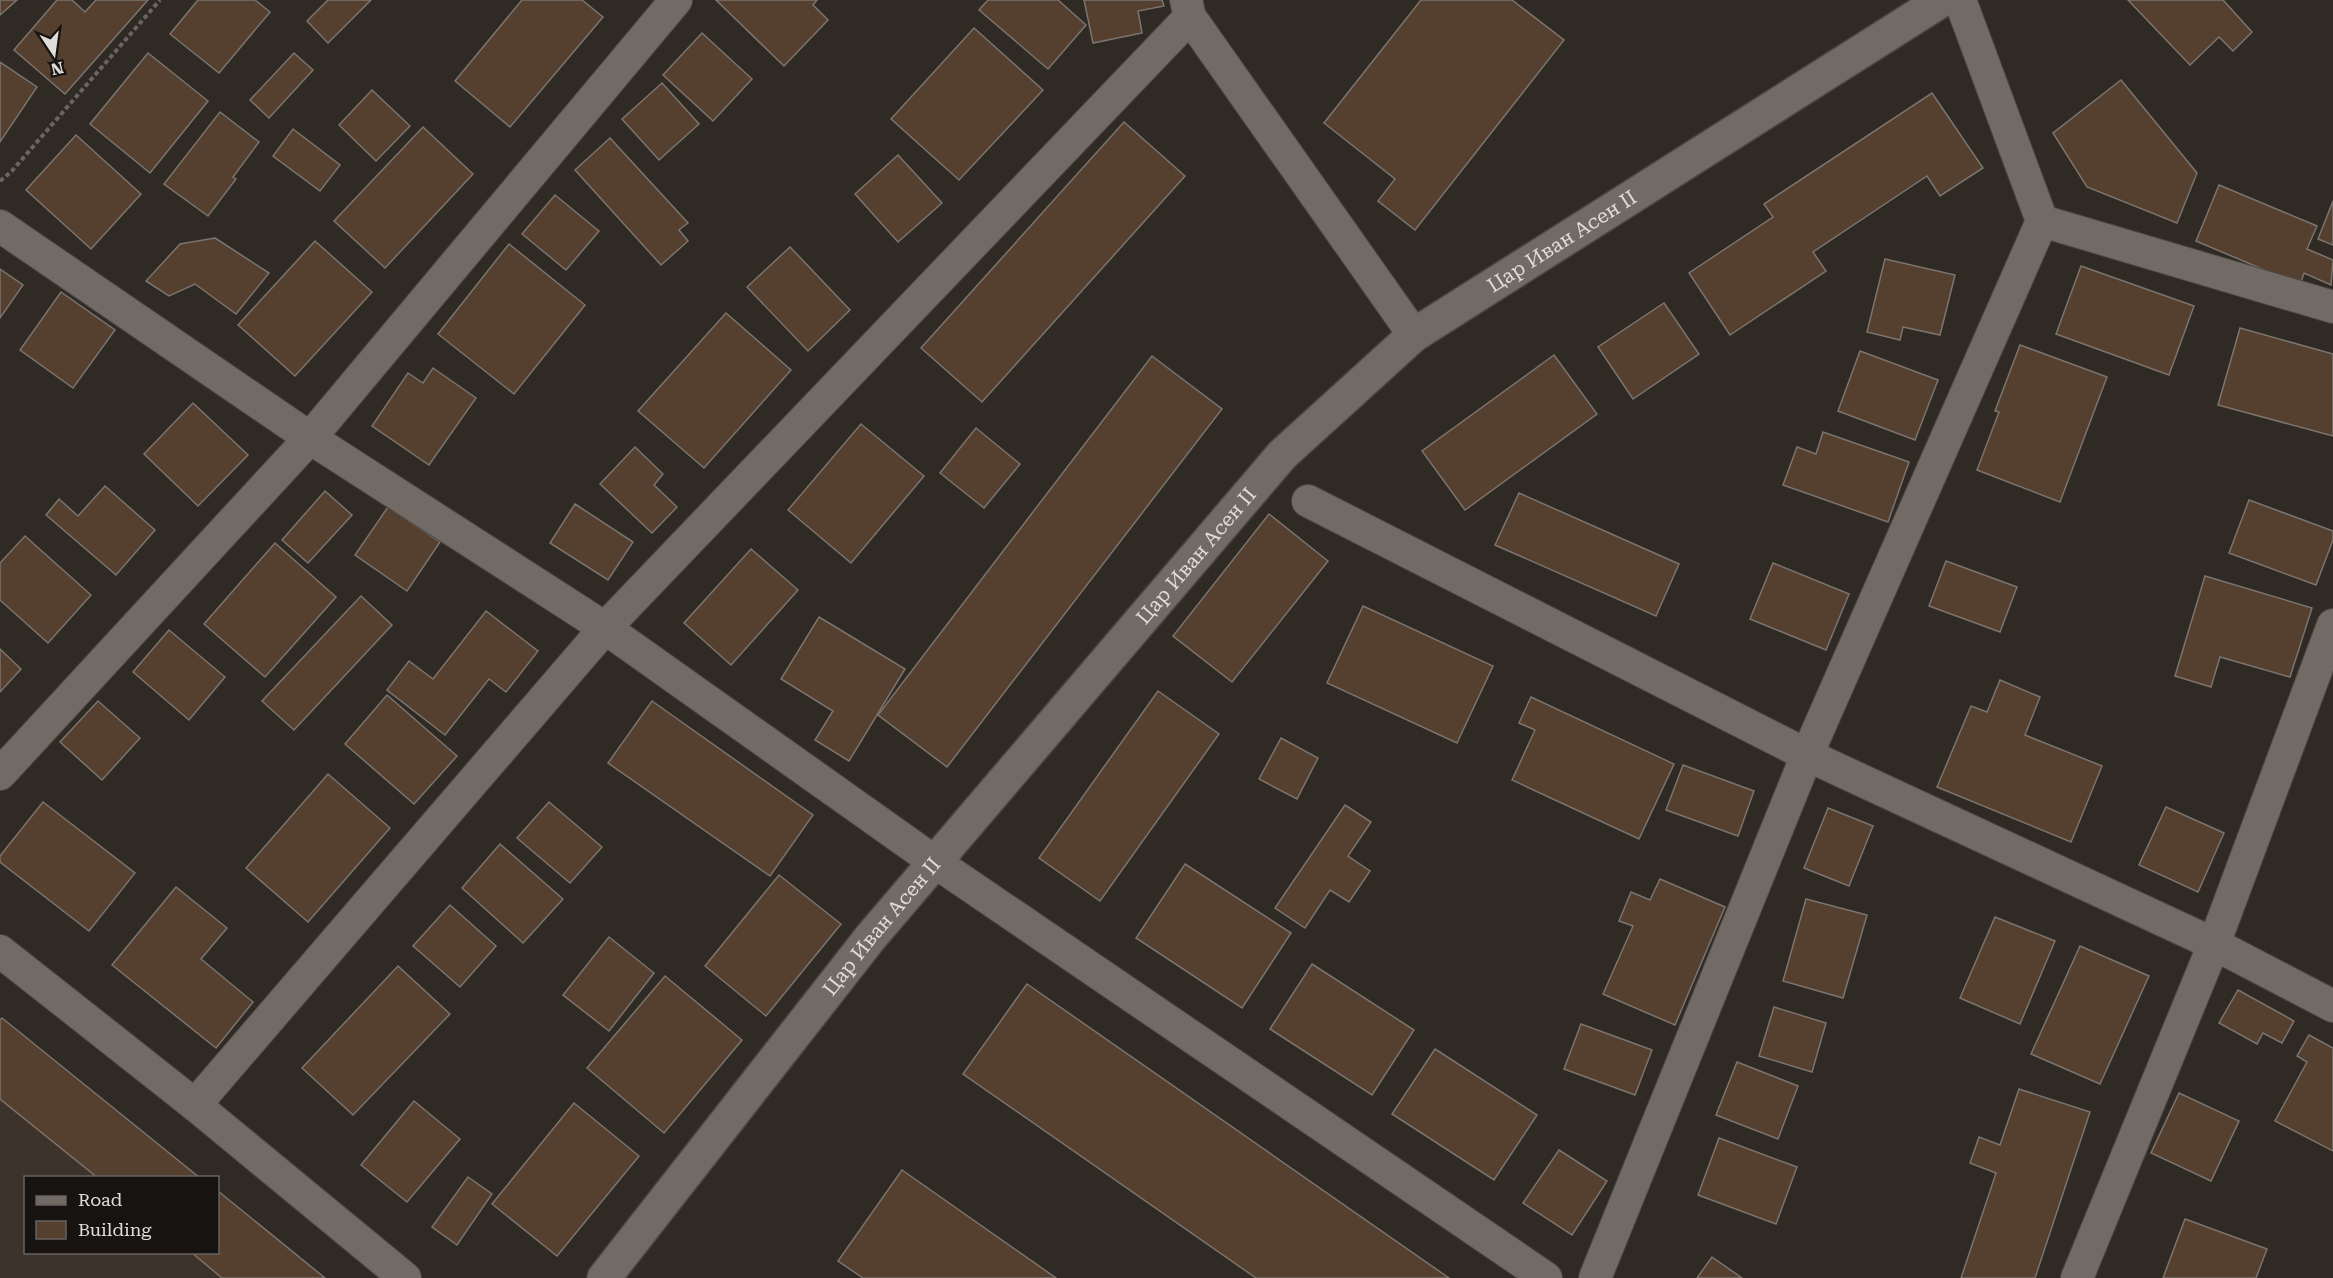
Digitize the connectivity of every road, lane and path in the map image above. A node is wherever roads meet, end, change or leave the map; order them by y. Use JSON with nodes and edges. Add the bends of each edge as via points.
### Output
{"nodes":[{"id":1,"x":160,"y":0,"type":"edge"},
{"id":2,"x":676,"y":0,"type":"edge"},
{"id":3,"x":1942,"y":0,"type":"edge"},
{"id":4,"x":1960,"y":0,"type":"edge"},
{"id":5,"x":1188,"y":8,"type":"edge"},
{"id":6,"x":0,"y":181,"type":"edge"},
{"id":7,"x":2042,"y":221,"type":"junction"},
{"id":8,"x":0,"y":226,"type":"edge"},
{"id":9,"x":2333,"y":307,"type":"edge"},
{"id":10,"x":1414,"y":335,"type":"junction"},
{"id":11,"x":310,"y":438,"type":"junction"},
{"id":12,"x":1308,"y":501,"type":"dead end"},
{"id":13,"x":2333,"y":625,"type":"edge"},
{"id":14,"x":605,"y":628,"type":"junction"},
{"id":15,"x":1807,"y":755,"type":"junction"},
{"id":16,"x":0,"y":774,"type":"edge"},
{"id":17,"x":935,"y":862,"type":"junction"},
{"id":18,"x":2214,"y":944,"type":"junction"},
{"id":19,"x":0,"y":951,"type":"edge"},
{"id":20,"x":2333,"y":1006,"type":"edge"},
{"id":21,"x":195,"y":1105,"type":"junction"},
{"id":22,"x":405,"y":1278,"type":"edge"},
{"id":23,"x":604,"y":1278,"type":"edge"},
{"id":24,"x":1546,"y":1278,"type":"edge"},
{"id":25,"x":1595,"y":1278,"type":"edge"},
{"id":26,"x":2077,"y":1278,"type":"edge"}],
"edges":[{"from":1,"to":6,"type":"path"},
{"from":2,"to":11,"type":"street"},
{"from":3,"to":10,"type":"street","name":"Цар Иван Асен II"},
{"from":4,"to":7,"type":"street"},
{"from":5,"to":10,"type":"street"},
{"from":5,"to":14,"type":"street"},
{"from":7,"to":9,"type":"street"},
{"from":7,"to":15,"type":"street"},
{"from":8,"to":11,"type":"street"},
{"from":10,"to":17,"type":"street","name":"Цар Иван Асен II","via":[[1282,455]]},
{"from":11,"to":14,"type":"street"},
{"from":11,"to":16,"type":"street"},
{"from":12,"to":15,"type":"street"},
{"from":13,"to":18,"type":"street"},
{"from":14,"to":17,"type":"street"},
{"from":14,"to":21,"type":"street"},
{"from":15,"to":18,"type":"street"},
{"from":15,"to":25,"type":"street"},
{"from":17,"to":23,"type":"street","name":"Цар Иван Асен II","via":[[870,938]]},
{"from":17,"to":24,"type":"street"},
{"from":18,"to":20,"type":"street"},
{"from":18,"to":26,"type":"street"},
{"from":19,"to":21,"type":"street"},
{"from":21,"to":22,"type":"street"}]}
